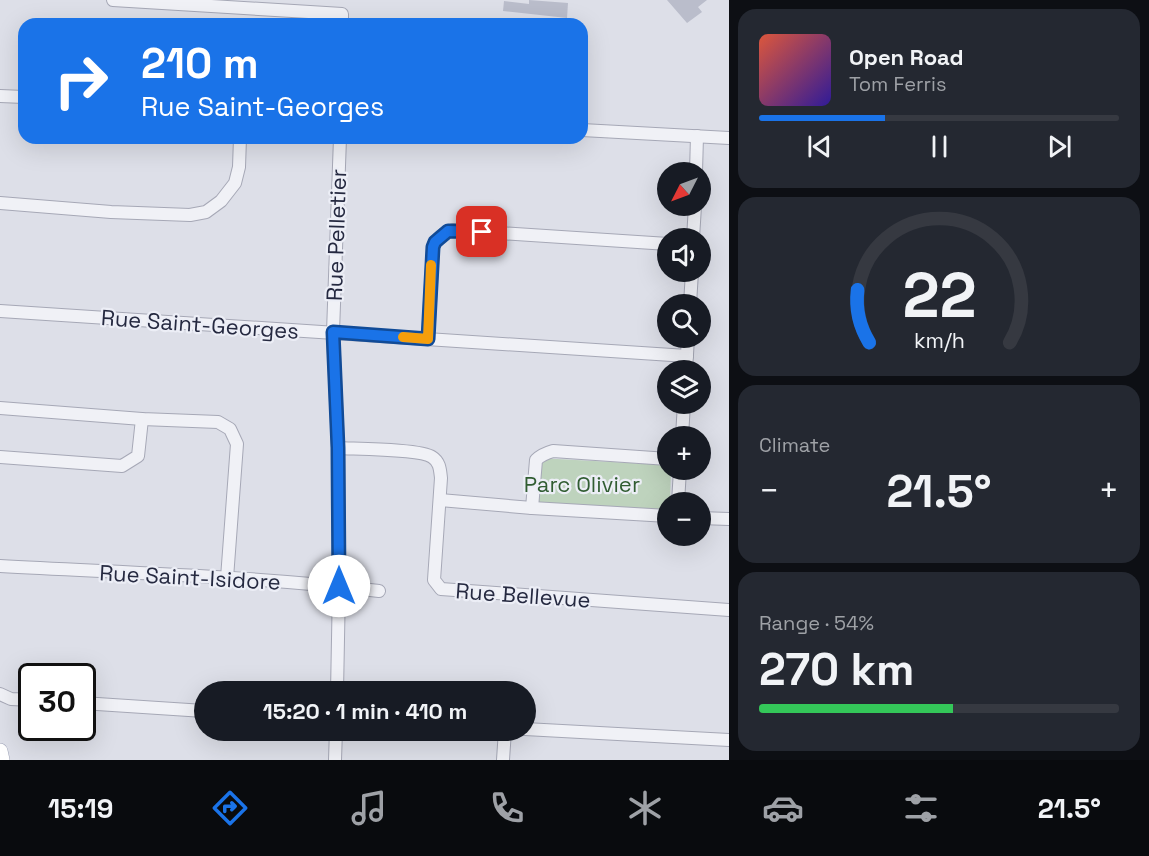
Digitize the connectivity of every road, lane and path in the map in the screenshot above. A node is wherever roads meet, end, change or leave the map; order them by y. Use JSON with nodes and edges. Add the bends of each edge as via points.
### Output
{"nodes":[{"id":1,"x":115,"y":0,"type":"edge"},
{"id":2,"x":342,"y":18,"type":"edge"},
{"id":3,"x":0,"y":96,"type":"edge"},
{"id":4,"x":18,"y":97,"type":"edge"},
{"id":5,"x":588,"y":130,"type":"edge"},
{"id":6,"x":697,"y":136,"type":"junction"},
{"id":7,"x":729,"y":138,"type":"edge"},
{"id":8,"x":240,"y":144,"type":"edge"},
{"id":9,"x":340,"y":144,"type":"edge"},
{"id":10,"x":696,"y":162,"type":"edge"},
{"id":11,"x":0,"y":203,"type":"edge"},
{"id":12,"x":657,"y":242,"type":"edge"},
{"id":13,"x":0,"y":311,"type":"edge"},
{"id":14,"x":333,"y":332,"type":"junction"},
{"id":15,"x":428,"y":339,"type":"junction"},
{"id":16,"x":687,"y":348,"type":"edge"},
{"id":17,"x":687,"y":356,"type":"junction"},
{"id":18,"x":687,"y":360,"type":"edge"},
{"id":19,"x":0,"y":408,"type":"edge"},
{"id":20,"x":142,"y":419,"type":"junction"},
{"id":21,"x":338,"y":448,"type":"junction"},
{"id":22,"x":0,"y":457,"type":"edge"},
{"id":23,"x":657,"y":458,"type":"edge"},
{"id":24,"x":440,"y":500,"type":"junction"},
{"id":25,"x":532,"y":508,"type":"junction"},
{"id":26,"x":657,"y":515,"type":"edge"},
{"id":27,"x":711,"y":518,"type":"edge"},
{"id":28,"x":729,"y":519,"type":"edge"},
{"id":29,"x":0,"y":566,"type":"edge"},
{"id":30,"x":227,"y":578,"type":"junction"},
{"id":31,"x":339,"y":586,"type":"junction"},
{"id":32,"x":379,"y":591,"type":"dead end"},
{"id":33,"x":729,"y":610,"type":"edge"},
{"id":34,"x":337,"y":681,"type":"edge"},
{"id":35,"x":96,"y":704,"type":"edge"},
{"id":36,"x":194,"y":710,"type":"edge"},
{"id":37,"x":536,"y":730,"type":"edge"},
{"id":38,"x":729,"y":740,"type":"edge"},
{"id":39,"x":336,"y":741,"type":"edge"},
{"id":40,"x":504,"y":741,"type":"edge"},
{"id":41,"x":0,"y":751,"type":"edge"},
{"id":42,"x":2,"y":760,"type":"edge"},
{"id":43,"x":335,"y":760,"type":"edge"},
{"id":44,"x":503,"y":760,"type":"edge"}],
"edges":[{"from":1,"to":2,"type":"street","via":[[342,14]]},
{"from":3,"to":4,"type":"street"},
{"from":5,"to":6,"type":"street"},
{"from":6,"to":7,"type":"street"},
{"from":6,"to":10,"type":"street"},
{"from":8,"to":11,"type":"street","via":[[235,183],[206,212],[111,212]]},
{"from":9,"to":14,"type":"street","name":"Rue Pelletier"},
{"from":12,"to":15,"type":"street","via":[[448,231],[433,247]]},
{"from":13,"to":14,"type":"street","name":"Rue Saint-Georges"},
{"from":14,"to":15,"type":"street","name":"Rue Saint-Georges"},
{"from":14,"to":21,"type":"street","name":"Rue Pelletier"},
{"from":15,"to":17,"type":"street","name":"Rue Saint-Georges"},
{"from":16,"to":17,"type":"street"},
{"from":17,"to":18,"type":"street"},
{"from":19,"to":20,"type":"street"},
{"from":20,"to":22,"type":"street","via":[[138,456],[122,466]]},
{"from":20,"to":30,"type":"street","via":[[218,422],[230,429],[237,444]]},
{"from":21,"to":24,"type":"street","name":"Rue Bellevue","via":[[416,452],[432,457],[440,468]]},
{"from":21,"to":31,"type":"street","name":"Rue Pelletier"},
{"from":23,"to":25,"type":"street","via":[[547,452],[536,460]]},
{"from":24,"to":25,"type":"street"},
{"from":24,"to":33,"type":"street","name":"Rue Bellevue","via":[[434,580],[441,589]]},
{"from":25,"to":26,"type":"street"},
{"from":27,"to":28,"type":"street"},
{"from":29,"to":30,"type":"street","name":"Rue Saint-Isidore"},
{"from":30,"to":31,"type":"street","name":"Rue Saint-Isidore"},
{"from":31,"to":32,"type":"street","name":"Rue Saint-Isidore"},
{"from":31,"to":34,"type":"street","name":"Rue Pelletier"},
{"from":35,"to":36,"type":"street"},
{"from":37,"to":38,"type":"street"},
{"from":39,"to":43,"type":"street"},
{"from":40,"to":44,"type":"street"},
{"from":41,"to":42,"type":"main road"}]}
